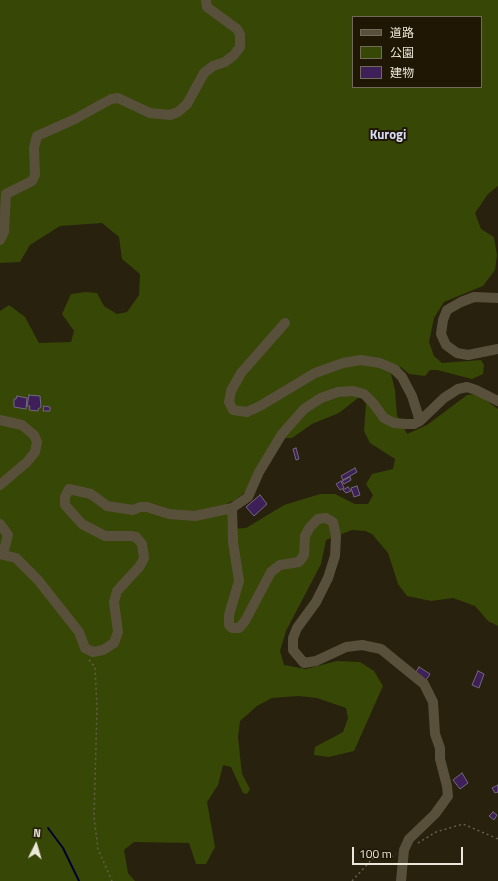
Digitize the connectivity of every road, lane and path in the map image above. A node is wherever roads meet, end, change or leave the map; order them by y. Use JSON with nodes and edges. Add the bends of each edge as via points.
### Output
{"nodes":[{"id":1,"x":206,"y":0,"type":"edge"},
{"id":2,"x":0,"y":240,"type":"edge"},
{"id":3,"x":498,"y":298,"type":"edge"},
{"id":4,"x":285,"y":323,"type":"dead end"},
{"id":5,"x":498,"y":349,"type":"edge"},
{"id":6,"x":498,"y":401,"type":"edge"},
{"id":7,"x":0,"y":420,"type":"edge"},
{"id":8,"x":420,"y":421,"type":"junction"},
{"id":9,"x":0,"y":485,"type":"edge"},
{"id":10,"x":232,"y":508,"type":"junction"},
{"id":11,"x":0,"y":524,"type":"edge"},
{"id":12,"x":2,"y":554,"type":"edge"},
{"id":13,"x":85,"y":648,"type":"junction"},
{"id":14,"x":498,"y":839,"type":"edge"},
{"id":15,"x":404,"y":850,"type":"junction"},
{"id":16,"x":112,"y":881,"type":"edge"},
{"id":17,"x":352,"y":881,"type":"edge"},
{"id":18,"x":401,"y":881,"type":"edge"}],
"edges":[{"from":1,"to":2,"type":"street","via":[[207,6],[240,34],[240,47],[234,55],[204,72],[187,104],[178,112],[170,115],[150,113],[118,98],[111,99],[37,136],[34,148],[35,175],[32,181],[6,194],[4,232]]},
{"from":3,"to":5,"type":"street","via":[[474,297],[447,310],[441,334],[446,345],[457,353],[468,355]]},
{"from":4,"to":8,"type":"street","via":[[241,372],[231,391],[229,402],[233,410],[247,412],[314,373],[361,360],[380,363],[398,373],[412,396]]},
{"from":6,"to":8,"type":"street","via":[[466,387],[458,389],[444,398]]},
{"from":7,"to":9,"type":"street","via":[[22,425],[38,442],[35,452],[27,462]]},
{"from":8,"to":10,"type":"street","via":[[414,424],[394,423],[384,418],[364,394],[353,391],[338,392],[321,398],[304,409],[282,434],[259,472],[248,497]]},
{"from":10,"to":13,"type":"street","via":[[195,516],[169,514],[147,507],[127,509],[107,506],[92,494],[69,489],[65,505],[82,524],[105,536],[136,537],[142,544],[144,558],[117,591],[114,602],[118,632],[114,643],[103,650],[93,652]]},
{"from":10,"to":15,"type":"street","via":[[233,542],[239,581],[229,616],[229,625],[232,628],[239,628],[245,622],[271,572],[280,564],[300,562],[304,556],[305,536],[310,527],[318,519],[326,518],[333,522],[336,556],[316,602],[297,628],[293,638],[293,650],[304,662],[316,661],[346,647],[362,645],[381,649],[424,684],[433,702],[435,734],[440,748],[448,796],[435,814],[409,840]]},
{"from":11,"to":12,"type":"street","via":[[8,535]]},
{"from":12,"to":13,"type":"street","via":[[16,558],[38,580],[79,632]]},
{"from":13,"to":16,"type":"path","via":[[87,657],[95,667],[97,708],[94,817],[98,849]]},
{"from":14,"to":15,"type":"path","via":[[463,824],[436,832],[409,850]]},
{"from":15,"to":17,"type":"path","via":[[391,857],[374,857]]},
{"from":15,"to":18,"type":"street"}]}
